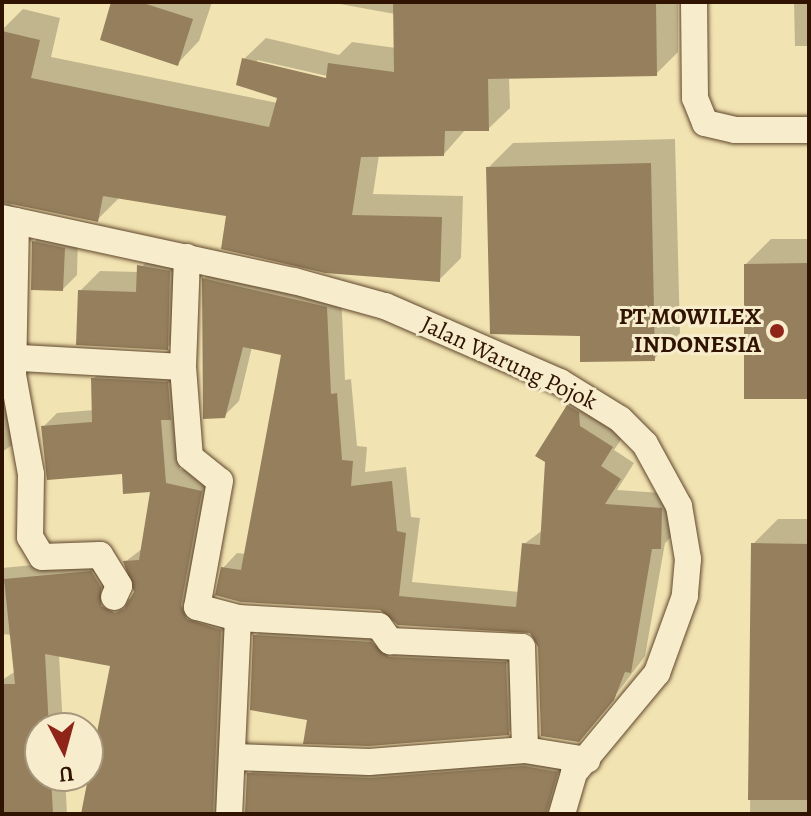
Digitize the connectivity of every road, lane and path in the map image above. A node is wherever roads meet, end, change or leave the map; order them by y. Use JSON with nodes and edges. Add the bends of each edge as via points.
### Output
{"nodes":[{"id":1,"x":694,"y":2,"type":"edge"},
{"id":2,"x":809,"y":130,"type":"edge"},
{"id":3,"x":9,"y":219,"type":"edge"},
{"id":4,"x":187,"y":257,"type":"junction"},
{"id":5,"x":7,"y":357,"type":"edge"},
{"id":6,"x":183,"y":367,"type":"junction"},
{"id":7,"x":114,"y":597,"type":"dead end"},
{"id":8,"x":238,"y":618,"type":"junction"},
{"id":9,"x":525,"y":750,"type":"junction"},
{"id":10,"x":235,"y":757,"type":"junction"},
{"id":11,"x":587,"y":760,"type":"junction"},
{"id":12,"x":229,"y":814,"type":"edge"},
{"id":13,"x":562,"y":814,"type":"edge"}],
"edges":[{"from":1,"to":2,"type":"street","via":[[695,98],[705,123],[735,130]]},
{"from":3,"to":4,"type":"street","name":"Jalan Warung Pojok"},
{"from":3,"to":5,"type":"street"},
{"from":4,"to":6,"type":"street"},
{"from":4,"to":11,"type":"street","name":"Jalan Warung Pojok","via":[[328,288],[436,326],[579,393],[620,419],[645,444],[679,506],[687,542],[685,596],[657,673]]},
{"from":5,"to":6,"type":"street"},
{"from":5,"to":7,"type":"street","via":[[31,474],[30,537],[35,553],[100,555],[119,586]]},
{"from":6,"to":8,"type":"street","via":[[190,457],[220,481],[197,607]]},
{"from":8,"to":9,"type":"street","via":[[379,626],[390,641],[522,647]]},
{"from":8,"to":10,"type":"street"},
{"from":9,"to":10,"type":"street","via":[[369,762]]},
{"from":9,"to":11,"type":"street"},
{"from":10,"to":12,"type":"street"},
{"from":11,"to":13,"type":"street","name":"Jalan Warung Pojok","via":[[566,788]]}]}
